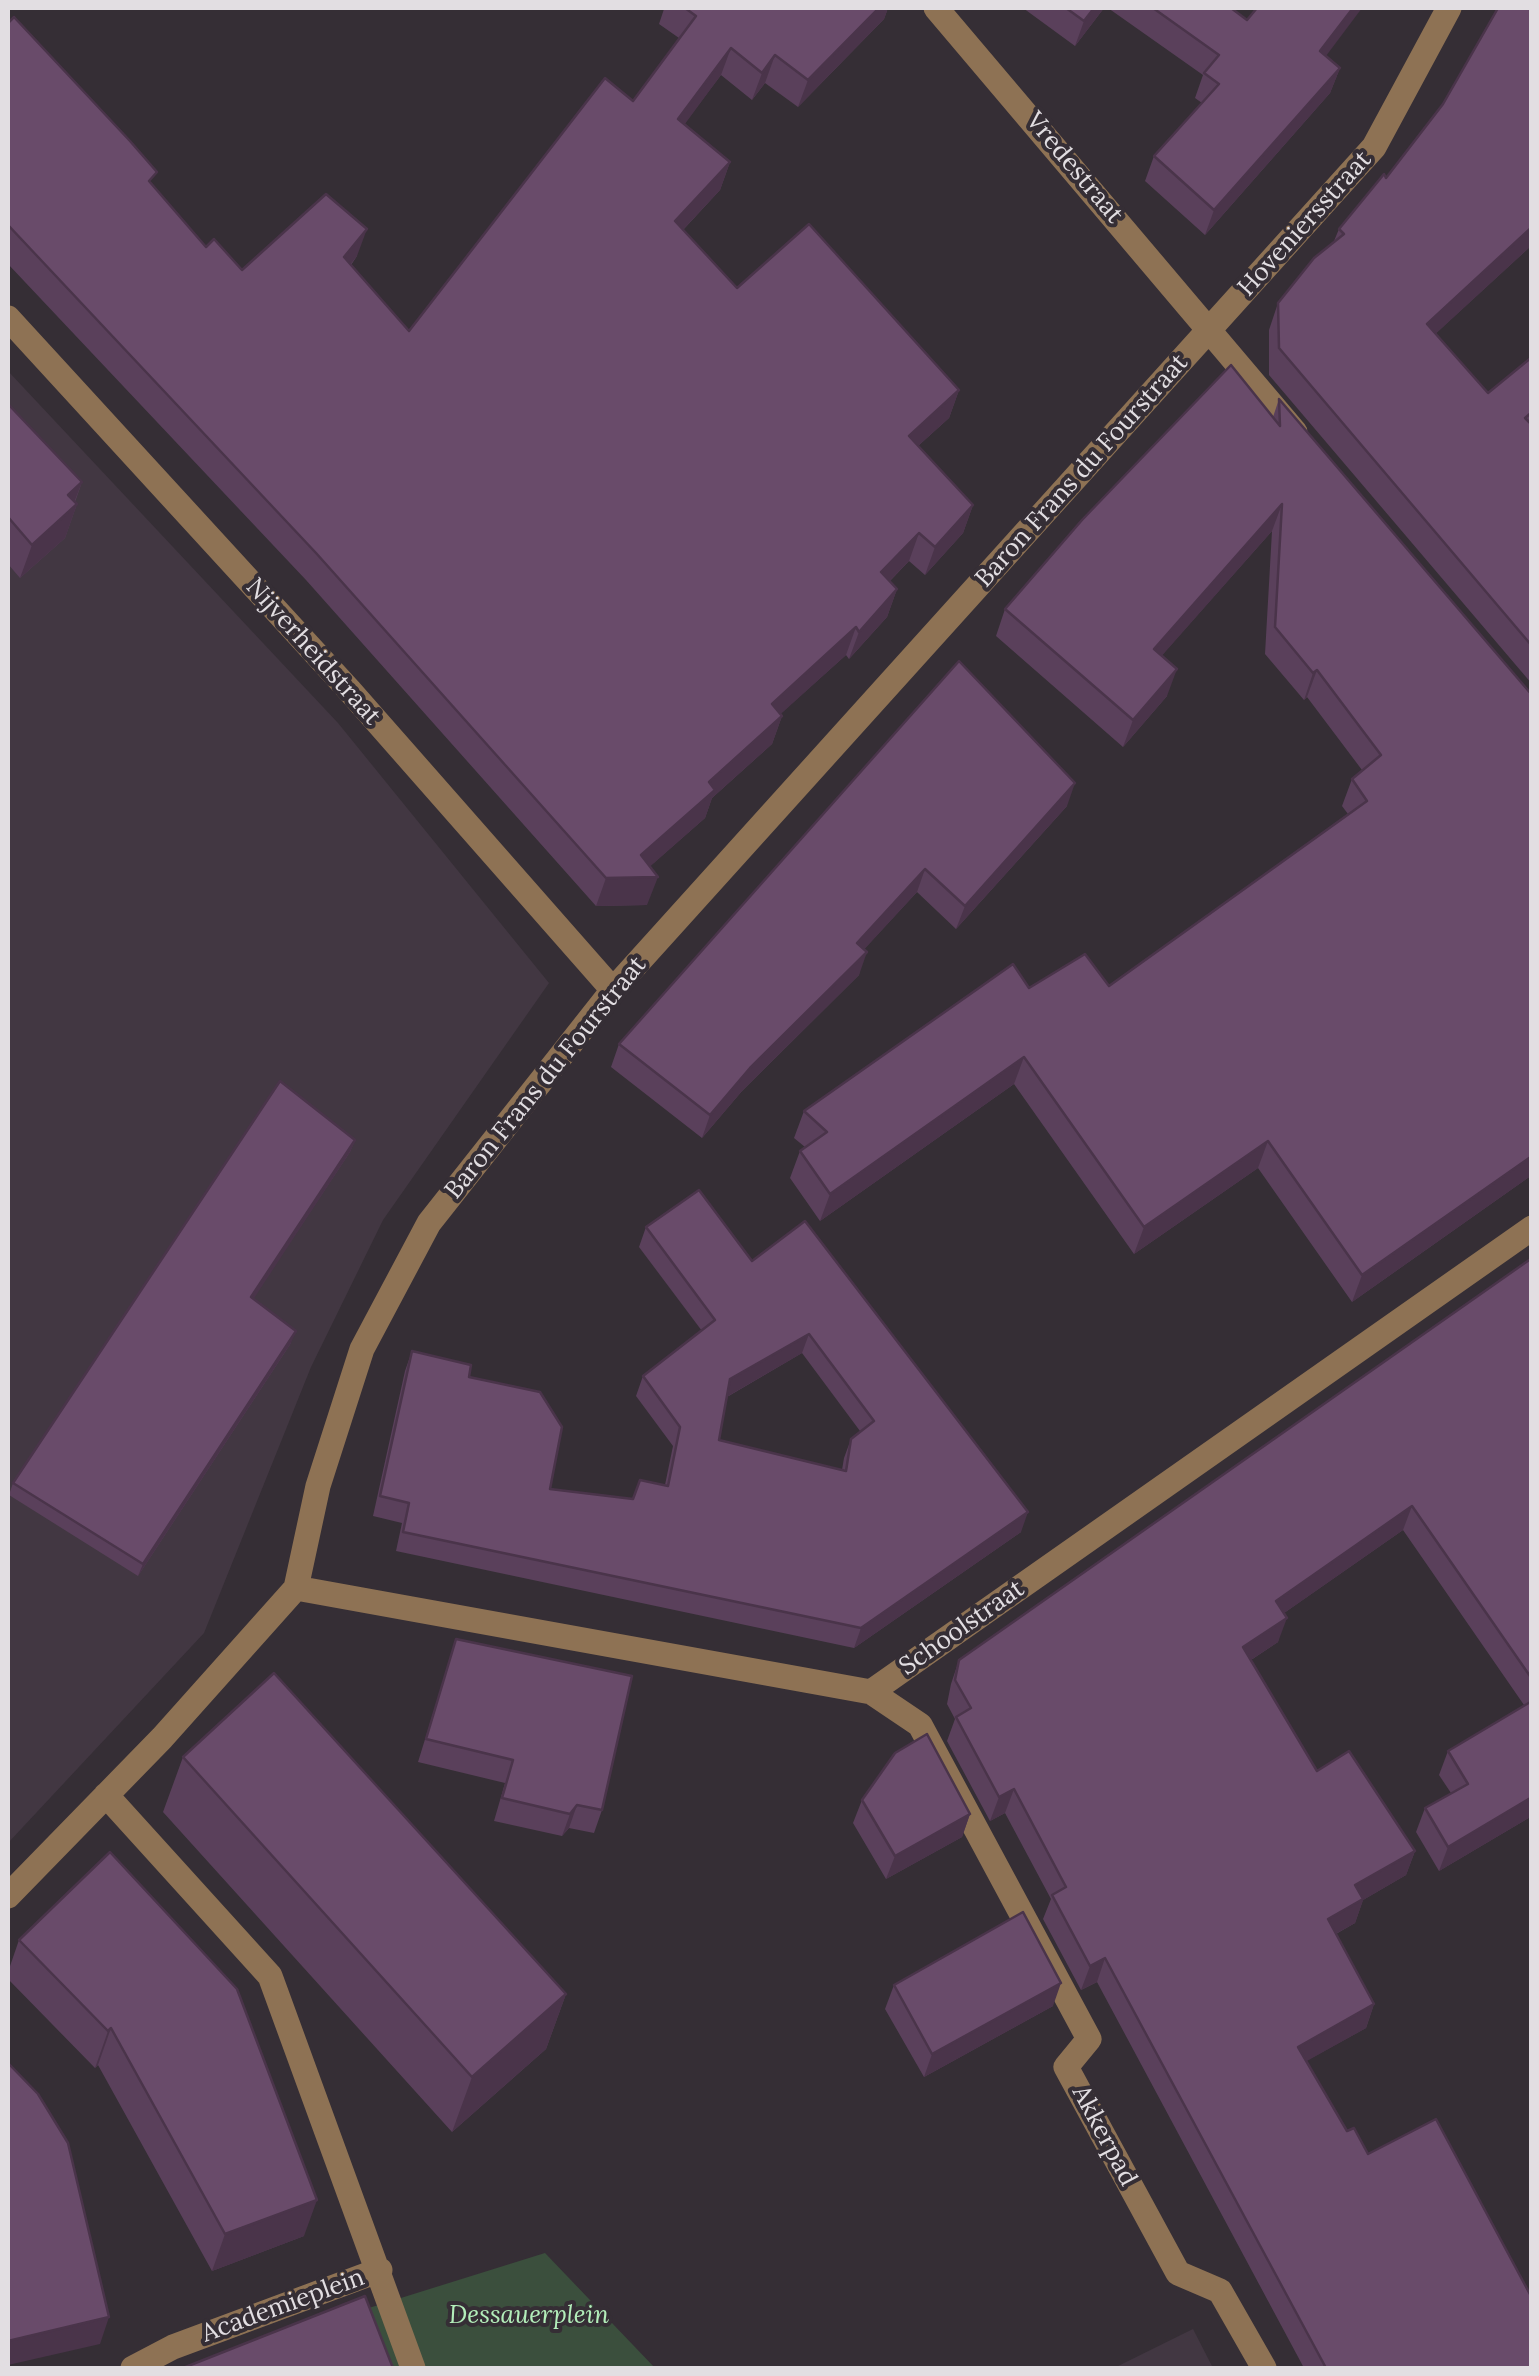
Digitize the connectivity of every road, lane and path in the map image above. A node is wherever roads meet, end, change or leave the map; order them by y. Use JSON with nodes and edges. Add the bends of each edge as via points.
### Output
{"nodes":[{"id":1,"x":936,"y":8,"type":"edge"},
{"id":2,"x":1449,"y":8,"type":"edge"},
{"id":3,"x":8,"y":318,"type":"edge"},
{"id":4,"x":1210,"y":330,"type":"junction"},
{"id":5,"x":1307,"y":446,"type":"edge"},
{"id":6,"x":613,"y":990,"type":"junction"},
{"id":7,"x":1532,"y":1228,"type":"edge"},
{"id":8,"x":296,"y":1588,"type":"junction"},
{"id":9,"x":871,"y":1692,"type":"junction"},
{"id":10,"x":106,"y":1794,"type":"junction"},
{"id":11,"x":8,"y":1896,"type":"edge"},
{"id":12,"x":380,"y":2270,"type":"junction"},
{"id":13,"x":132,"y":2368,"type":"edge"},
{"id":14,"x":413,"y":2368,"type":"edge"},
{"id":15,"x":1264,"y":2368,"type":"edge"}],
"edges":[{"from":1,"to":4,"type":"street","name":"Vredestraat"},
{"from":2,"to":4,"type":"street","name":"Hoveniersstraat","via":[[1374,146]]},
{"from":3,"to":6,"type":"street","name":"Nijverheidstraat"},
{"from":4,"to":5,"type":"street","name":"Vredestraat"},
{"from":4,"to":6,"type":"street","name":"Baron Frans du Fourstraat"},
{"from":6,"to":8,"type":"street","name":"Baron Frans du Fourstraat","via":[[429,1224],[362,1348],[318,1486]]},
{"from":7,"to":9,"type":"street","name":"Schoolstraat"},
{"from":8,"to":9,"type":"street"},
{"from":8,"to":10,"type":"street"},
{"from":9,"to":15,"type":"street","name":"Akkerpad","via":[[920,1725],[1089,2040],[1066,2067],[1178,2273],[1220,2291]]},
{"from":10,"to":11,"type":"street"},
{"from":10,"to":12,"type":"street","via":[[270,1976]]},
{"from":12,"to":13,"type":"street","name":"Academieplein"},
{"from":12,"to":14,"type":"street"}]}
